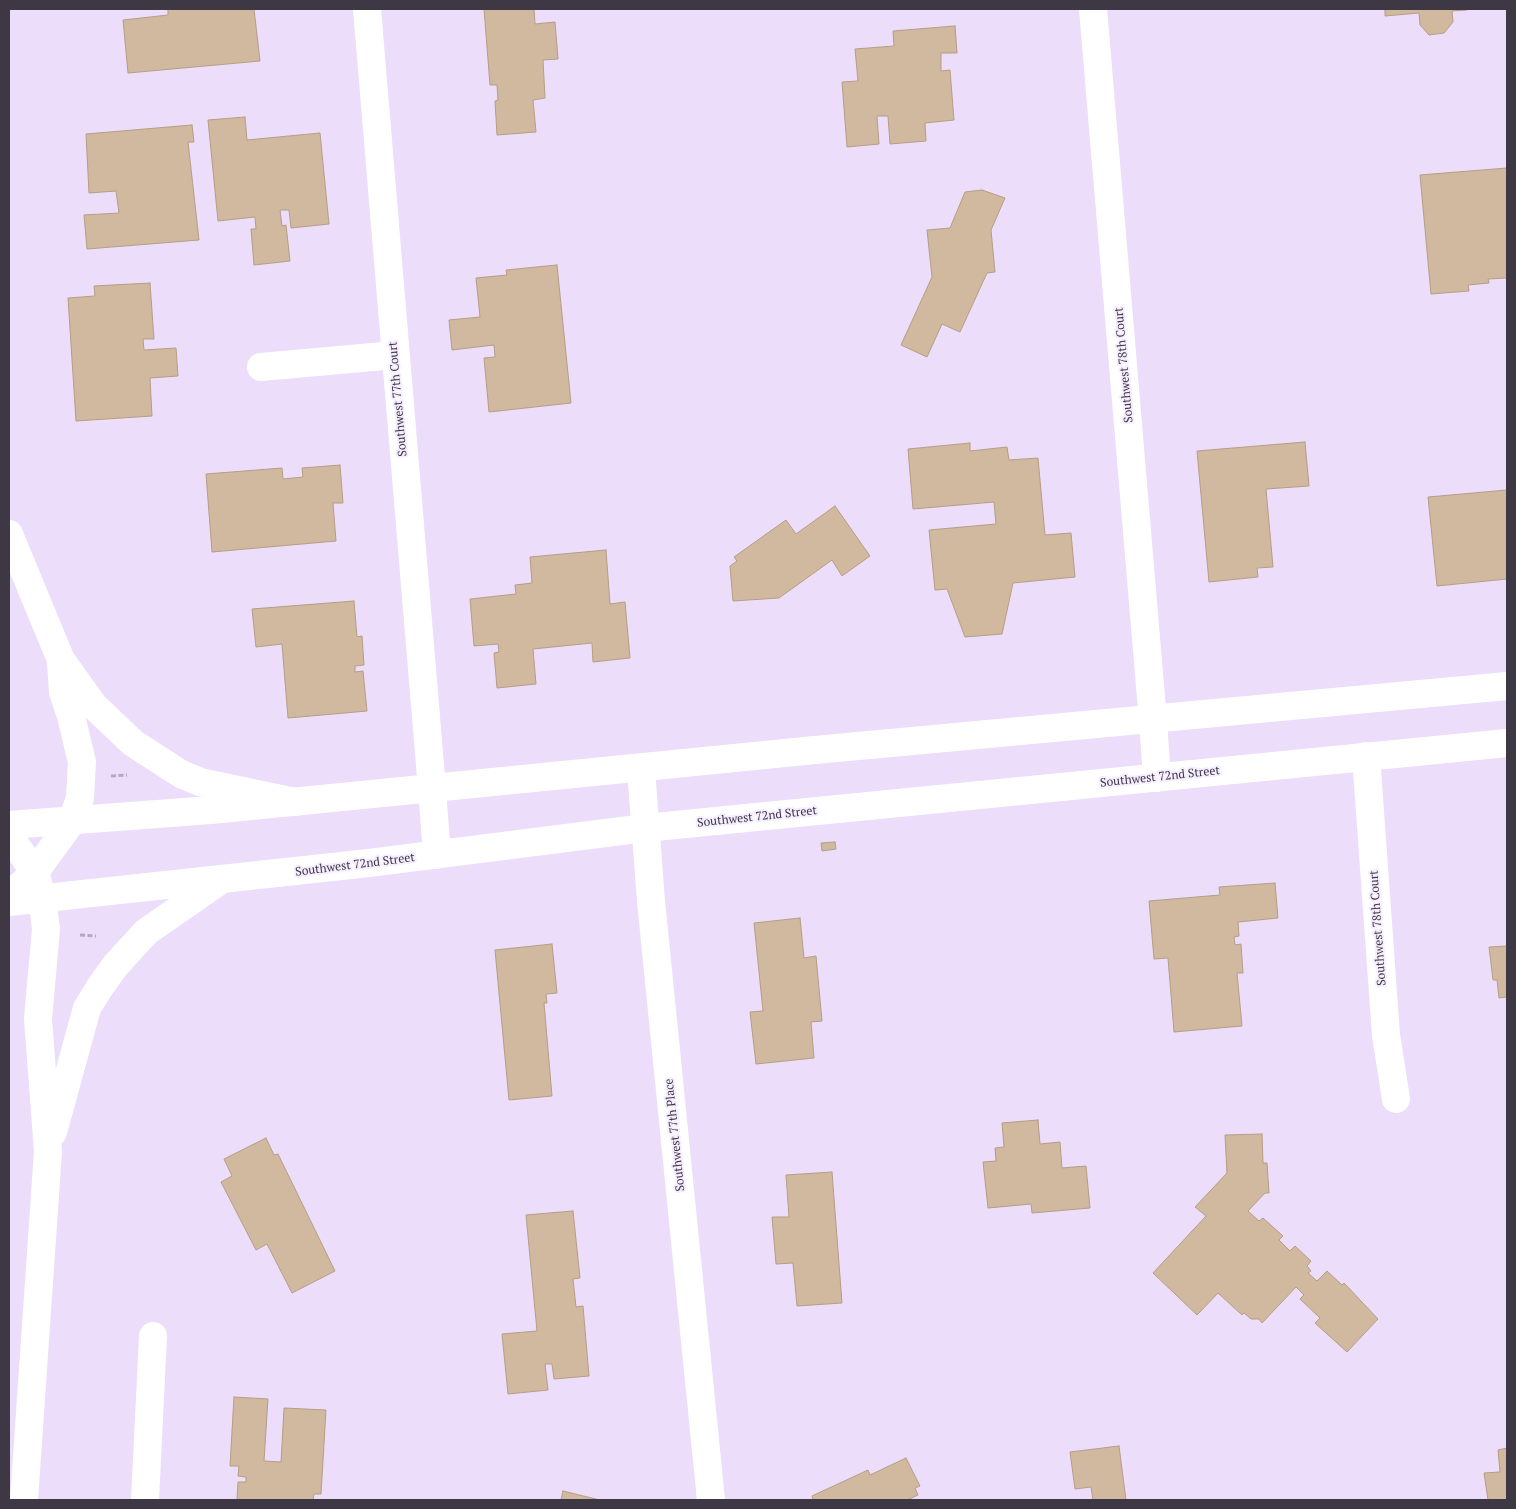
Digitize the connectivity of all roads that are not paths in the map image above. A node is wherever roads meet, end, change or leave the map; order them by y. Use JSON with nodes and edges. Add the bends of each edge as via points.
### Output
{"nodes":[{"id":1,"x":367,"y":9,"type":"edge"},
{"id":2,"x":1093,"y":9,"type":"edge"},
{"id":3,"x":394,"y":355,"type":"junction"},
{"id":4,"x":261,"y":368,"type":"dead end"},
{"id":5,"x":9,"y":534,"type":"edge"},
{"id":6,"x":61,"y":660,"type":"junction"},
{"id":7,"x":1507,"y":686,"type":"edge"},
{"id":8,"x":1153,"y":721,"type":"junction"},
{"id":9,"x":1507,"y":743,"type":"edge"},
{"id":10,"x":1366,"y":756,"type":"junction"},
{"id":11,"x":641,"y":769,"type":"junction"},
{"id":12,"x":1157,"y":778,"type":"junction"},
{"id":13,"x":432,"y":789,"type":"junction"},
{"id":14,"x":295,"y":802,"type":"junction"},
{"id":15,"x":72,"y":821,"type":"junction"},
{"id":16,"x":9,"y":825,"type":"edge"},
{"id":17,"x":645,"y":828,"type":"junction"},
{"id":18,"x":9,"y":836,"type":"edge"},
{"id":19,"x":437,"y":855,"type":"junction"},
{"id":20,"x":35,"y":872,"type":"junction"},
{"id":21,"x":221,"y":880,"type":"junction"},
{"id":22,"x":9,"y":896,"type":"edge"},
{"id":23,"x":42,"y":898,"type":"junction"},
{"id":24,"x":9,"y":902,"type":"edge"},
{"id":25,"x":1396,"y":1099,"type":"dead end"},
{"id":26,"x":48,"y":1151,"type":"junction"},
{"id":27,"x":153,"y":1336,"type":"dead end"},
{"id":28,"x":24,"y":1500,"type":"edge"},
{"id":29,"x":145,"y":1500,"type":"edge"},
{"id":30,"x":711,"y":1500,"type":"edge"}],
"edges":[{"from":1,"to":3,"type":"main road","name":"Southwest 77th Court"},
{"from":2,"to":8,"type":"main road","name":"Southwest 78th Court"},
{"from":3,"to":4,"type":"main road"},
{"from":3,"to":13,"type":"main road","name":"Southwest 77th Court"},
{"from":5,"to":6,"type":"main road"},
{"from":6,"to":14,"type":"main road","via":[[94,706],[133,743],[163,764],[200,782]]},
{"from":6,"to":15,"type":"main road","via":[[63,692],[82,762],[80,798]]},
{"from":7,"to":8,"type":"main road"},
{"from":8,"to":11,"type":"main road","via":[[814,750]]},
{"from":8,"to":12,"type":"main road","name":"Southwest 78th Court"},
{"from":9,"to":10,"type":"main road","name":"Southwest 72nd Street"},
{"from":10,"to":12,"type":"main road","name":"Southwest 72nd Street"},
{"from":10,"to":25,"type":"main road","name":"Southwest 78th Court","via":[[1386,1035]]},
{"from":11,"to":13,"type":"main road"},
{"from":11,"to":17,"type":"main road","name":"Southwest 77th Place"},
{"from":12,"to":17,"type":"main road","name":"Southwest 72nd Street"},
{"from":13,"to":14,"type":"main road"},
{"from":13,"to":19,"type":"main road","name":"Southwest 77th Court"},
{"from":14,"to":15,"type":"main road"},
{"from":15,"to":16,"type":"main road"},
{"from":15,"to":20,"type":"main road"},
{"from":17,"to":19,"type":"main road","name":"Southwest 72nd Street"},
{"from":17,"to":30,"type":"main road","name":"Southwest 77th Place"},
{"from":18,"to":20,"type":"main road"},
{"from":19,"to":21,"type":"main road","name":"Southwest 72nd Street"},
{"from":20,"to":22,"type":"main road"},
{"from":20,"to":23,"type":"main road"},
{"from":21,"to":23,"type":"main road","name":"Southwest 72nd Street"},
{"from":21,"to":26,"type":"main road","via":[[146,932],[100,987],[87,1008]]},
{"from":23,"to":24,"type":"main road","name":"Southwest 72nd Street"},
{"from":23,"to":26,"type":"main road","via":[[46,929],[38,1019]]},
{"from":26,"to":28,"type":"main road"},
{"from":27,"to":29,"type":"main road"}]}
